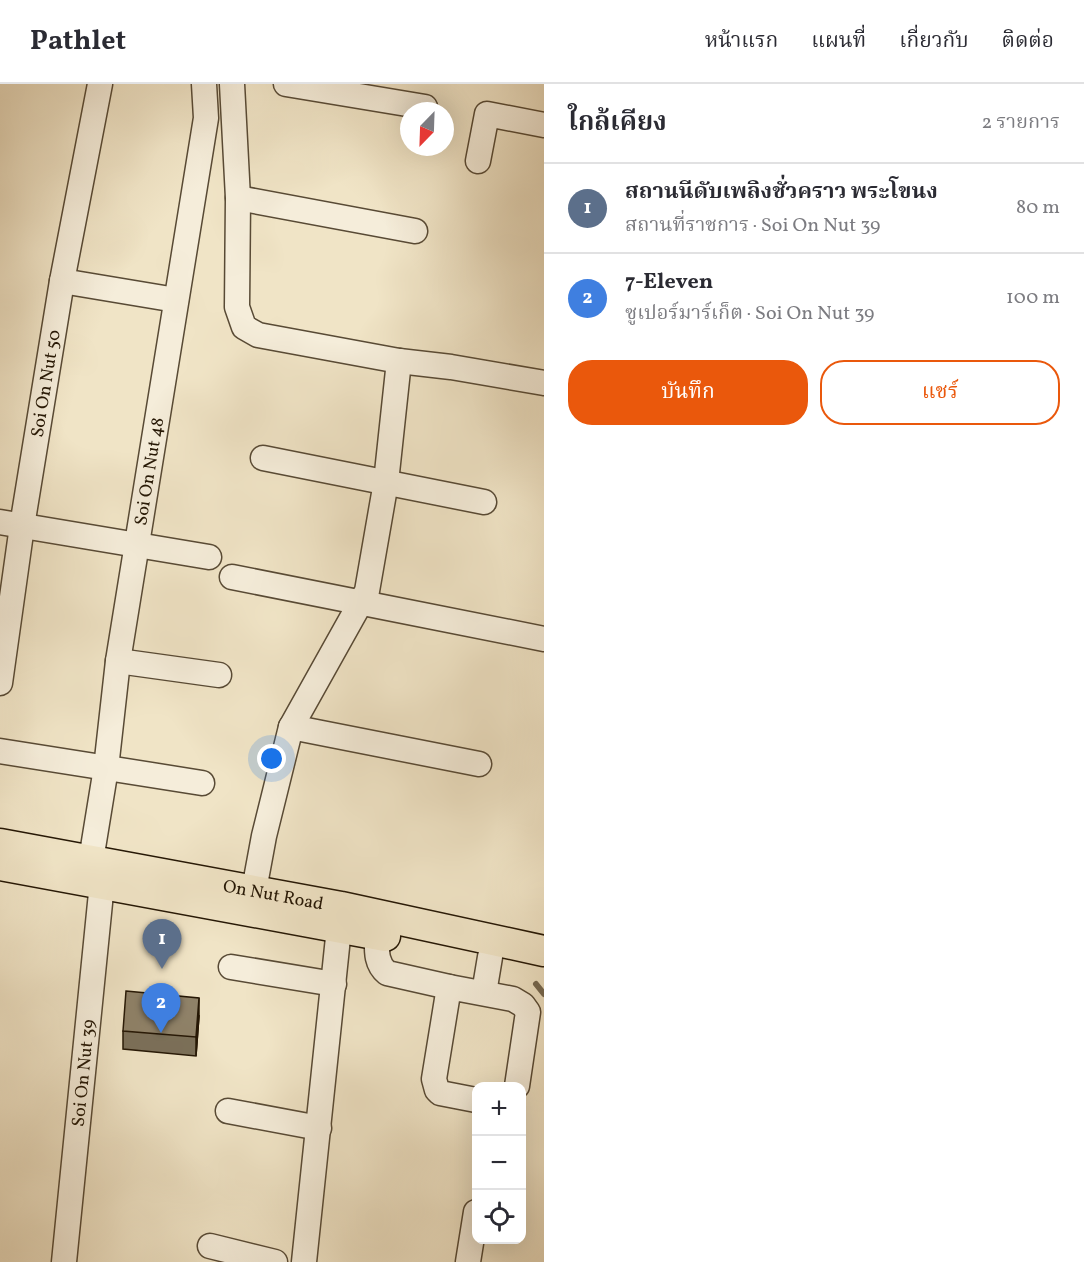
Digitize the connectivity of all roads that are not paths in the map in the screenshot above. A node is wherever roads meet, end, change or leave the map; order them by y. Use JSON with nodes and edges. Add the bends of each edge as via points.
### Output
{"nodes":[{"id":1,"x":100,"y":84,"type":"edge"},
{"id":2,"x":204,"y":84,"type":"edge"},
{"id":3,"x":232,"y":84,"type":"edge"},
{"id":4,"x":286,"y":84,"type":"edge"},
{"id":5,"x":400,"y":103,"type":"edge"},
{"id":6,"x":544,"y":125,"type":"edge"},
{"id":7,"x":478,"y":161,"type":"dead end"},
{"id":8,"x":238,"y":198,"type":"junction"},
{"id":9,"x":415,"y":231,"type":"dead end"},
{"id":10,"x":62,"y":281,"type":"junction"},
{"id":11,"x":176,"y":300,"type":"junction"},
{"id":12,"x":399,"y":361,"type":"junction"},
{"id":13,"x":544,"y":383,"type":"edge"},
{"id":14,"x":263,"y":458,"type":"dead end"},
{"id":15,"x":386,"y":482,"type":"junction"},
{"id":16,"x":484,"y":502,"type":"dead end"},
{"id":17,"x":11,"y":524,"type":"edge"},
{"id":18,"x":136,"y":545,"type":"junction"},
{"id":19,"x":209,"y":557,"type":"dead end"},
{"id":20,"x":232,"y":578,"type":"dead end"},
{"id":21,"x":361,"y":604,"type":"junction"},
{"id":22,"x":544,"y":639,"type":"edge"},
{"id":23,"x":118,"y":661,"type":"junction"},
{"id":24,"x":219,"y":675,"type":"dead end"},
{"id":25,"x":0,"y":683,"type":"edge"},
{"id":26,"x":291,"y":727,"type":"junction"},
{"id":27,"x":0,"y":751,"type":"edge"},
{"id":28,"x":478,"y":764,"type":"dead end"},
{"id":29,"x":105,"y":768,"type":"junction"},
{"id":30,"x":202,"y":783,"type":"dead end"},
{"id":31,"x":0,"y":844,"type":"edge"},
{"id":32,"x":0,"y":865,"type":"edge"},
{"id":33,"x":97,"y":872,"type":"junction"},
{"id":34,"x":252,"y":901,"type":"junction"},
{"id":35,"x":340,"y":917,"type":"junction"},
{"id":36,"x":377,"y":934,"type":"junction"},
{"id":37,"x":544,"y":951,"type":"edge"},
{"id":38,"x":490,"y":957,"type":"junction"},
{"id":39,"x":231,"y":967,"type":"dead end"},
{"id":40,"x":544,"y":969,"type":"edge"},
{"id":41,"x":334,"y":984,"type":"junction"},
{"id":42,"x":449,"y":987,"type":"junction"},
{"id":43,"x":484,"y":993,"type":"junction"},
{"id":44,"x":518,"y":1082,"type":"edge"},
{"id":45,"x":472,"y":1099,"type":"edge"},
{"id":46,"x":228,"y":1111,"type":"dead end"},
{"id":47,"x":319,"y":1128,"type":"junction"},
{"id":48,"x":472,"y":1240,"type":"edge"},
{"id":49,"x":210,"y":1246,"type":"dead end"},
{"id":50,"x":64,"y":1262,"type":"edge"},
{"id":51,"x":274,"y":1262,"type":"edge"},
{"id":52,"x":304,"y":1262,"type":"edge"},
{"id":53,"x":468,"y":1262,"type":"edge"}],
"edges":[{"from":1,"to":10,"type":"street","name":"Soi On Nut 50"},
{"from":2,"to":11,"type":"street","name":"Soi On Nut 48","via":[[206,118]]},
{"from":3,"to":8,"type":"street"},
{"from":4,"to":5,"type":"street"},
{"from":6,"to":7,"type":"street","via":[[487,114]]},
{"from":8,"to":9,"type":"street"},
{"from":8,"to":12,"type":"street","via":[[237,307],[244,327],[258,335]]},
{"from":10,"to":11,"type":"street"},
{"from":10,"to":17,"type":"street","name":"Soi On Nut 50"},
{"from":11,"to":18,"type":"street","name":"Soi On Nut 48"},
{"from":12,"to":13,"type":"street"},
{"from":12,"to":15,"type":"street"},
{"from":14,"to":15,"type":"street"},
{"from":15,"to":16,"type":"street"},
{"from":15,"to":21,"type":"street","via":[[367,591]]},
{"from":17,"to":18,"type":"street"},
{"from":17,"to":25,"type":"street","name":"Soi On Nut 50"},
{"from":18,"to":19,"type":"street"},
{"from":18,"to":23,"type":"street","name":"Soi On Nut 48"},
{"from":20,"to":21,"type":"street"},
{"from":21,"to":22,"type":"street"},
{"from":21,"to":26,"type":"street"},
{"from":23,"to":24,"type":"street"},
{"from":23,"to":29,"type":"street","name":"Soi On Nut 48"},
{"from":26,"to":28,"type":"street"},
{"from":26,"to":34,"type":"street"},
{"from":27,"to":29,"type":"street"},
{"from":29,"to":30,"type":"street"},
{"from":29,"to":33,"type":"street","name":"Soi On Nut 48"},
{"from":31,"to":33,"type":"main road","name":"On Nut Road"},
{"from":32,"to":33,"type":"main road","name":"On Nut Road"},
{"from":33,"to":34,"type":"main road","name":"On Nut Road"},
{"from":33,"to":50,"type":"street","name":"Soi On Nut 39"},
{"from":34,"to":35,"type":"main road","name":"On Nut Road"},
{"from":35,"to":36,"type":"main road","name":"On Nut Road"},
{"from":35,"to":37,"type":"main road","name":"On Nut Road"},
{"from":35,"to":41,"type":"street"},
{"from":36,"to":38,"type":"main road","name":"On Nut Road"},
{"from":36,"to":42,"type":"street","via":[[378,960],[387,973]]},
{"from":38,"to":40,"type":"main road","name":"On Nut Road"},
{"from":38,"to":43,"type":"street"},
{"from":39,"to":41,"type":"street"},
{"from":41,"to":47,"type":"street"},
{"from":42,"to":43,"type":"street"},
{"from":42,"to":45,"type":"street","via":[[435,1084],[440,1093]]},
{"from":43,"to":44,"type":"street","via":[[518,1001],[528,1012]]},
{"from":46,"to":47,"type":"street"},
{"from":47,"to":52,"type":"street"},
{"from":48,"to":53,"type":"street"},
{"from":49,"to":51,"type":"street"}]}
